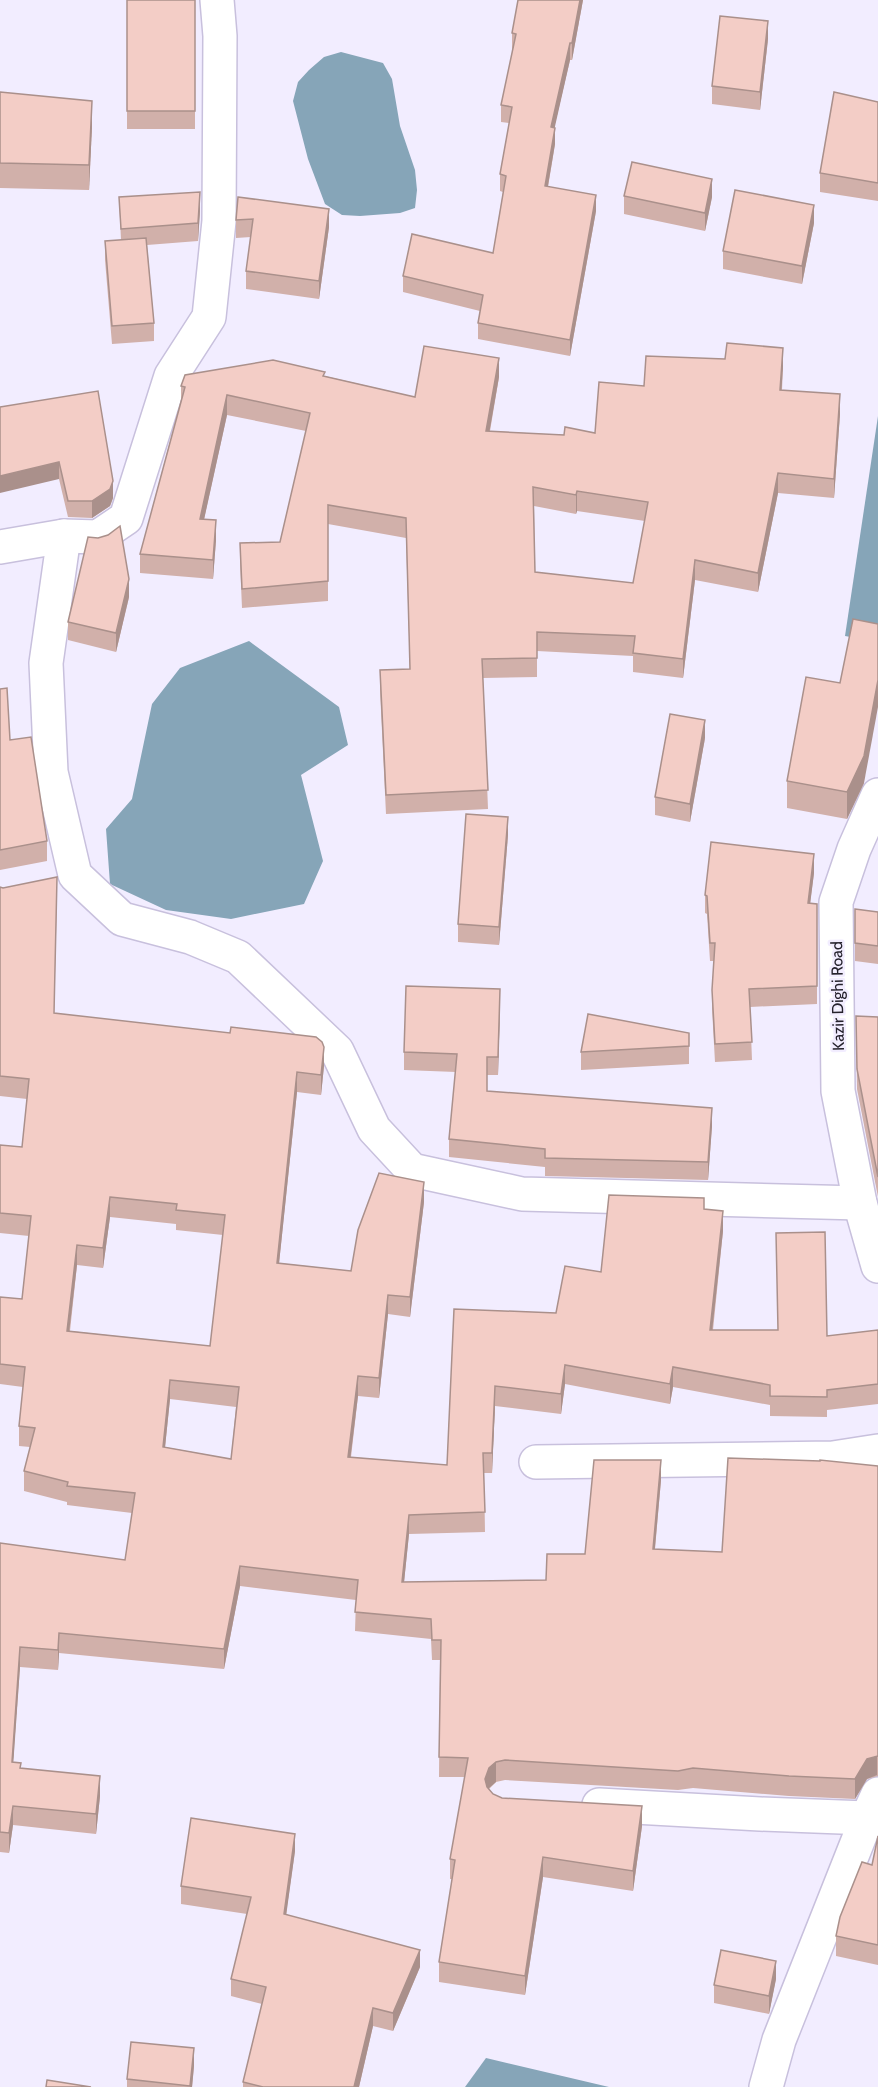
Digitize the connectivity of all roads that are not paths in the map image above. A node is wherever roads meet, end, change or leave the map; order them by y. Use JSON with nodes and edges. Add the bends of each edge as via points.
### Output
{"nodes":[{"id":1,"x":217,"y":0,"type":"edge"},
{"id":2,"x":64,"y":536,"type":"junction"},
{"id":3,"x":0,"y":547,"type":"edge"},
{"id":4,"x":878,"y":795,"type":"edge"},
{"id":5,"x":75,"y":875,"type":"junction"},
{"id":6,"x":43,"y":881,"type":"edge"},
{"id":7,"x":860,"y":1203,"type":"junction"},
{"id":8,"x":878,"y":1266,"type":"edge"},
{"id":9,"x":878,"y":1451,"type":"edge"},
{"id":10,"x":536,"y":1462,"type":"dead end"},
{"id":11,"x":574,"y":1803,"type":"edge"},
{"id":12,"x":872,"y":1806,"type":"edge"},
{"id":13,"x":766,"y":2087,"type":"edge"}],
"edges":[{"from":1,"to":2,"type":"street","via":[[219,221],[209,317],[171,376],[126,518],[98,537]]},
{"from":2,"to":3,"type":"street"},
{"from":2,"to":5,"type":"street","via":[[46,663],[51,772]]},
{"from":4,"to":7,"type":"street","name":"Kazir Dighi Road","via":[[836,902],[838,1091]]},
{"from":5,"to":6,"type":"street"},
{"from":5,"to":7,"type":"street","via":[[122,919],[190,937],[238,957],[337,1051],[374,1129],[412,1170],[522,1194]]},
{"from":7,"to":8,"type":"street","name":"Kazir Dighi Road"},
{"from":9,"to":10,"type":"street","via":[[833,1458]]},
{"from":11,"to":12,"type":"street","via":[[760,1814]]},
{"from":12,"to":13,"type":"street","via":[[779,2040]]}]}
